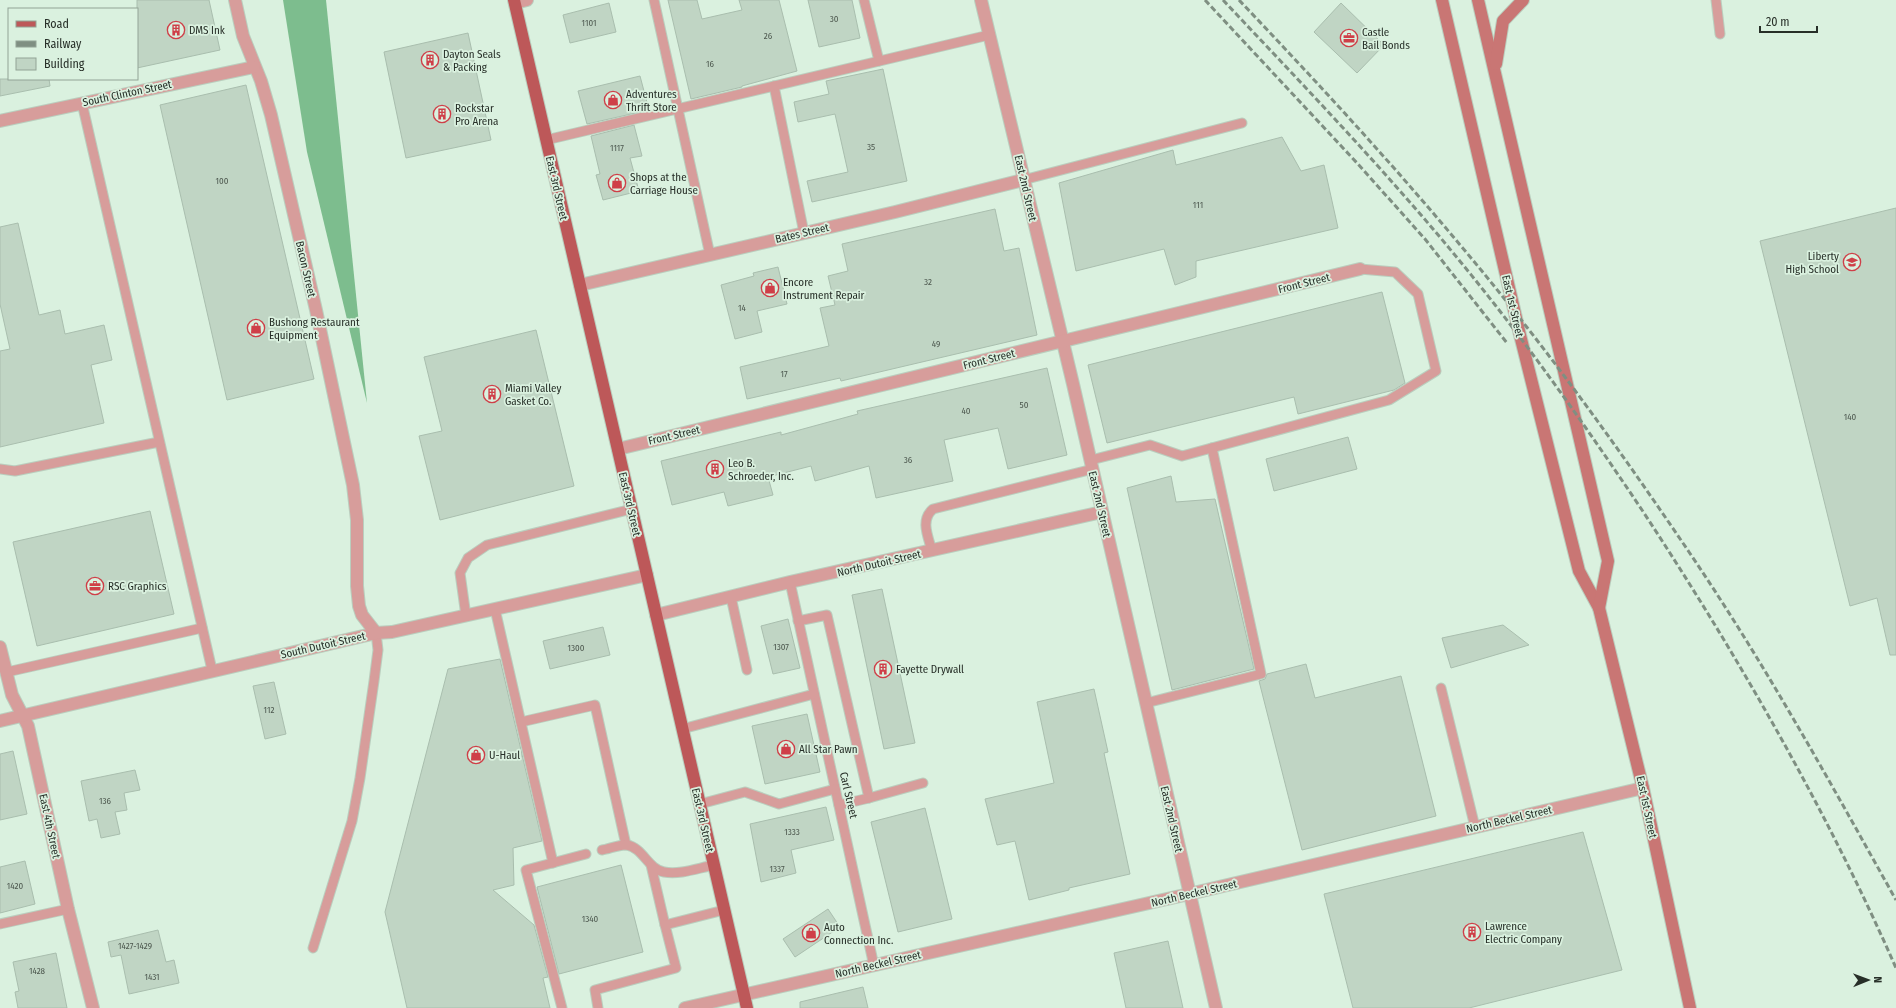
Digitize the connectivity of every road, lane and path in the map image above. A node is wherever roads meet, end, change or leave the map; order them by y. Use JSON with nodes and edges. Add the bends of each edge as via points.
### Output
{"nodes":[{"id":1,"x":235,"y":0,"type":"edge"},
{"id":2,"x":527,"y":0,"type":"edge"},
{"id":3,"x":654,"y":0,"type":"edge"},
{"id":4,"x":864,"y":0,"type":"edge"},
{"id":5,"x":981,"y":0,"type":"edge"},
{"id":6,"x":1442,"y":0,"type":"edge"},
{"id":7,"x":1478,"y":0,"type":"edge"},
{"id":8,"x":1523,"y":0,"type":"edge"},
{"id":9,"x":1716,"y":0,"type":"edge"},
{"id":10,"x":514,"y":1,"type":"edge"},
{"id":11,"x":1720,"y":34,"type":"dead end"},
{"id":12,"x":989,"y":35,"type":"junction"},
{"id":13,"x":879,"y":61,"type":"junction"},
{"id":14,"x":254,"y":67,"type":"junction"},
{"id":15,"x":1495,"y":74,"type":"junction"},
{"id":16,"x":774,"y":86,"type":"junction"},
{"id":17,"x":82,"y":103,"type":"junction"},
{"id":18,"x":679,"y":109,"type":"junction"},
{"id":19,"x":0,"y":121,"type":"edge"},
{"id":20,"x":1242,"y":123,"type":"dead end"},
{"id":21,"x":546,"y":140,"type":"junction"},
{"id":22,"x":1023,"y":180,"type":"junction"},
{"id":23,"x":804,"y":233,"type":"junction"},
{"id":24,"x":710,"y":255,"type":"junction"},
{"id":25,"x":1360,"y":269,"type":"joint"},
{"id":26,"x":580,"y":285,"type":"junction"},
{"id":27,"x":1062,"y":342,"type":"junction"},
{"id":28,"x":159,"y":442,"type":"junction"},
{"id":29,"x":1212,"y":448,"type":"junction"},
{"id":30,"x":618,"y":449,"type":"junction"},
{"id":31,"x":1092,"y":465,"type":"junction"},
{"id":32,"x":0,"y":469,"type":"edge"},
{"id":33,"x":632,"y":509,"type":"junction"},
{"id":34,"x":1102,"y":512,"type":"junction"},
{"id":35,"x":932,"y":551,"type":"junction"},
{"id":36,"x":647,"y":575,"type":"junction"},
{"id":37,"x":790,"y":582,"type":"junction"},
{"id":38,"x":731,"y":597,"type":"junction"},
{"id":39,"x":1599,"y":608,"type":"junction"},
{"id":40,"x":495,"y":609,"type":"junction"},
{"id":41,"x":656,"y":615,"type":"junction"},
{"id":42,"x":466,"y":616,"type":"junction"},
{"id":43,"x":798,"y":621,"type":"junction"},
{"id":44,"x":202,"y":628,"type":"junction"},
{"id":45,"x":376,"y":634,"type":"junction"},
{"id":46,"x":0,"y":648,"type":"edge"},
{"id":47,"x":212,"y":670,"type":"junction"},
{"id":48,"x":746,"y":670,"type":"dead end"},
{"id":49,"x":7,"y":672,"type":"junction"},
{"id":50,"x":1441,"y":688,"type":"dead end"},
{"id":51,"x":814,"y":694,"type":"junction"},
{"id":52,"x":1146,"y":703,"type":"junction"},
{"id":53,"x":23,"y":715,"type":"junction"},
{"id":54,"x":0,"y":721,"type":"edge"},
{"id":55,"x":521,"y":722,"type":"junction"},
{"id":56,"x":682,"y":728,"type":"junction"},
{"id":57,"x":923,"y":783,"type":"dead end"},
{"id":58,"x":1643,"y":788,"type":"junction"},
{"id":59,"x":835,"y":789,"type":"junction"},
{"id":60,"x":869,"y":798,"type":"junction"},
{"id":61,"x":700,"y":804,"type":"junction"},
{"id":62,"x":839,"y":805,"type":"junction"},
{"id":63,"x":1474,"y":827,"type":"junction"},
{"id":64,"x":626,"y":844,"type":"junction"},
{"id":65,"x":602,"y":850,"type":"dead end"},
{"id":66,"x":586,"y":854,"type":"dead end"},
{"id":67,"x":553,"y":863,"type":"junction"},
{"id":68,"x":651,"y":865,"type":"junction"},
{"id":69,"x":714,"y":865,"type":"junction"},
{"id":70,"x":1189,"y":894,"type":"junction"},
{"id":71,"x":68,"y":909,"type":"junction"},
{"id":72,"x":724,"y":910,"type":"junction"},
{"id":73,"x":0,"y":924,"type":"edge"},
{"id":74,"x":665,"y":924,"type":"junction"},
{"id":75,"x":314,"y":948,"type":"dead end"},
{"id":76,"x":874,"y":966,"type":"junction"},
{"id":77,"x":744,"y":994,"type":"junction"},
{"id":78,"x":93,"y":1008,"type":"edge"},
{"id":79,"x":562,"y":1008,"type":"edge"},
{"id":80,"x":598,"y":1008,"type":"edge"},
{"id":81,"x":685,"y":1008,"type":"edge"},
{"id":82,"x":747,"y":1008,"type":"edge"},
{"id":83,"x":1216,"y":1008,"type":"edge"},
{"id":84,"x":1690,"y":1008,"type":"edge"}],
"edges":[{"from":1,"to":14,"type":"street","name":"Bacon Street","via":[[243,36]]},
{"from":2,"to":10,"type":"street"},
{"from":3,"to":18,"type":"lane"},
{"from":4,"to":13,"type":"lane"},
{"from":5,"to":12,"type":"street","name":"East 2nd Street"},
{"from":6,"to":39,"type":"main road","name":"East 1st Street","via":[[1520,334],[1579,571]]},
{"from":7,"to":15,"type":"main road","name":"East 1st Street"},
{"from":8,"to":15,"type":"main road","via":[[1503,21]]},
{"from":9,"to":11,"type":"lane"},
{"from":10,"to":21,"type":"main road","name":"East 3rd Street"},
{"from":12,"to":13,"type":"lane"},
{"from":12,"to":22,"type":"street","name":"East 2nd Street"},
{"from":13,"to":16,"type":"lane"},
{"from":14,"to":17,"type":"street","name":"South Clinton Street"},
{"from":14,"to":45,"type":"street","name":"Bacon Street","via":[[261,81],[273,123],[353,484],[358,520],[359,606],[362,615]]},
{"from":15,"to":39,"type":"main road","name":"East 1st Street","via":[[1608,561]]},
{"from":16,"to":18,"type":"lane"},
{"from":16,"to":23,"type":"lane"},
{"from":17,"to":19,"type":"street","name":"South Clinton Street"},
{"from":17,"to":28,"type":"lane"},
{"from":18,"to":21,"type":"lane"},
{"from":18,"to":24,"type":"lane"},
{"from":20,"to":22,"type":"lane"},
{"from":21,"to":26,"type":"main road","name":"East 3rd Street"},
{"from":22,"to":23,"type":"street","name":"Bates Street"},
{"from":22,"to":27,"type":"street","name":"East 2nd Street"},
{"from":23,"to":24,"type":"street","name":"Bates Street"},
{"from":24,"to":26,"type":"street","name":"Bates Street"},
{"from":25,"to":27,"type":"street","name":"Front Street"},
{"from":25,"to":29,"type":"lane","via":[[1395,272],[1418,294],[1436,371],[1389,400]]},
{"from":26,"to":30,"type":"main road","name":"East 3rd Street"},
{"from":27,"to":30,"type":"street","name":"Front Street"},
{"from":27,"to":31,"type":"street","name":"East 2nd Street"},
{"from":28,"to":32,"type":"lane","via":[[15,471]]},
{"from":28,"to":44,"type":"lane"},
{"from":29,"to":31,"type":"lane","via":[[1182,456],[1150,444]]},
{"from":29,"to":52,"type":"lane","via":[[1261,674]]},
{"from":30,"to":33,"type":"main road","name":"East 3rd Street"},
{"from":31,"to":34,"type":"street","name":"East 2nd Street"},
{"from":31,"to":35,"type":"lane","via":[[933,509],[925,521]]},
{"from":33,"to":36,"type":"main road","name":"East 3rd Street"},
{"from":33,"to":42,"type":"lane","via":[[487,545],[468,558],[460,573]]},
{"from":34,"to":35,"type":"street","name":"North Dutoit Street"},
{"from":34,"to":52,"type":"street","name":"East 2nd Street"},
{"from":35,"to":37,"type":"street","name":"North Dutoit Street"},
{"from":36,"to":40,"type":"street","name":"South Dutoit Street"},
{"from":36,"to":41,"type":"main road","name":"East 3rd Street"},
{"from":37,"to":38,"type":"street","name":"North Dutoit Street"},
{"from":37,"to":43,"type":"lane","name":"Carl Street"},
{"from":38,"to":41,"type":"street","name":"North Dutoit Street"},
{"from":38,"to":48,"type":"lane"},
{"from":39,"to":58,"type":"main road","name":"East 1st Street"},
{"from":40,"to":42,"type":"street","name":"South Dutoit Street"},
{"from":40,"to":55,"type":"lane"},
{"from":41,"to":56,"type":"main road","name":"East 3rd Street"},
{"from":42,"to":45,"type":"street","name":"South Dutoit Street"},
{"from":43,"to":51,"type":"lane","name":"Carl Street"},
{"from":43,"to":60,"type":"lane","via":[[827,615]]},
{"from":44,"to":47,"type":"lane"},
{"from":44,"to":49,"type":"lane"},
{"from":45,"to":47,"type":"street","name":"South Dutoit Street"},
{"from":45,"to":75,"type":"lane","via":[[378,650],[352,821]]},
{"from":46,"to":49,"type":"street","name":"East 4th Street"},
{"from":47,"to":53,"type":"street","name":"South Dutoit Street"},
{"from":49,"to":53,"type":"street","name":"East 4th Street","via":[[12,695]]},
{"from":50,"to":63,"type":"lane"},
{"from":51,"to":56,"type":"lane"},
{"from":51,"to":59,"type":"lane","name":"Carl Street"},
{"from":52,"to":70,"type":"street","name":"East 2nd Street"},
{"from":53,"to":54,"type":"street","name":"South Dutoit Street"},
{"from":53,"to":71,"type":"street","name":"East 4th Street","via":[[28,726]]},
{"from":55,"to":64,"type":"lane","via":[[595,705]]},
{"from":55,"to":67,"type":"lane"},
{"from":56,"to":61,"type":"main road","name":"East 3rd Street"},
{"from":57,"to":60,"type":"lane"},
{"from":58,"to":63,"type":"street","name":"North Beckel Street"},
{"from":58,"to":84,"type":"main road","name":"East 1st Street"},
{"from":59,"to":61,"type":"lane","via":[[778,804],[745,792]]},
{"from":59,"to":62,"type":"lane","name":"Carl Street"},
{"from":60,"to":62,"type":"lane"},
{"from":61,"to":69,"type":"main road","name":"East 3rd Street"},
{"from":62,"to":76,"type":"lane","name":"Carl Street"},
{"from":63,"to":70,"type":"street","name":"North Beckel Street"},
{"from":64,"to":65,"type":"lane"},
{"from":64,"to":68,"type":"lane","via":[[637,850]]},
{"from":66,"to":67,"type":"lane"},
{"from":67,"to":79,"type":"lane","via":[[526,870]]},
{"from":68,"to":69,"type":"lane","via":[[663,872],[679,873]]},
{"from":68,"to":74,"type":"lane"},
{"from":69,"to":72,"type":"main road","name":"East 3rd Street"},
{"from":70,"to":76,"type":"street","name":"North Beckel Street"},
{"from":70,"to":83,"type":"street","name":"East 2nd Street"},
{"from":71,"to":73,"type":"lane"},
{"from":71,"to":78,"type":"street","name":"East 4th Street"},
{"from":72,"to":74,"type":"lane"},
{"from":72,"to":77,"type":"main road","name":"East 3rd Street"},
{"from":74,"to":80,"type":"lane","via":[[676,968],[595,990]]},
{"from":76,"to":77,"type":"street","name":"North Beckel Street"},
{"from":77,"to":81,"type":"street","name":"North Beckel Street"},
{"from":77,"to":82,"type":"main road","name":"East 3rd Street"}]}
